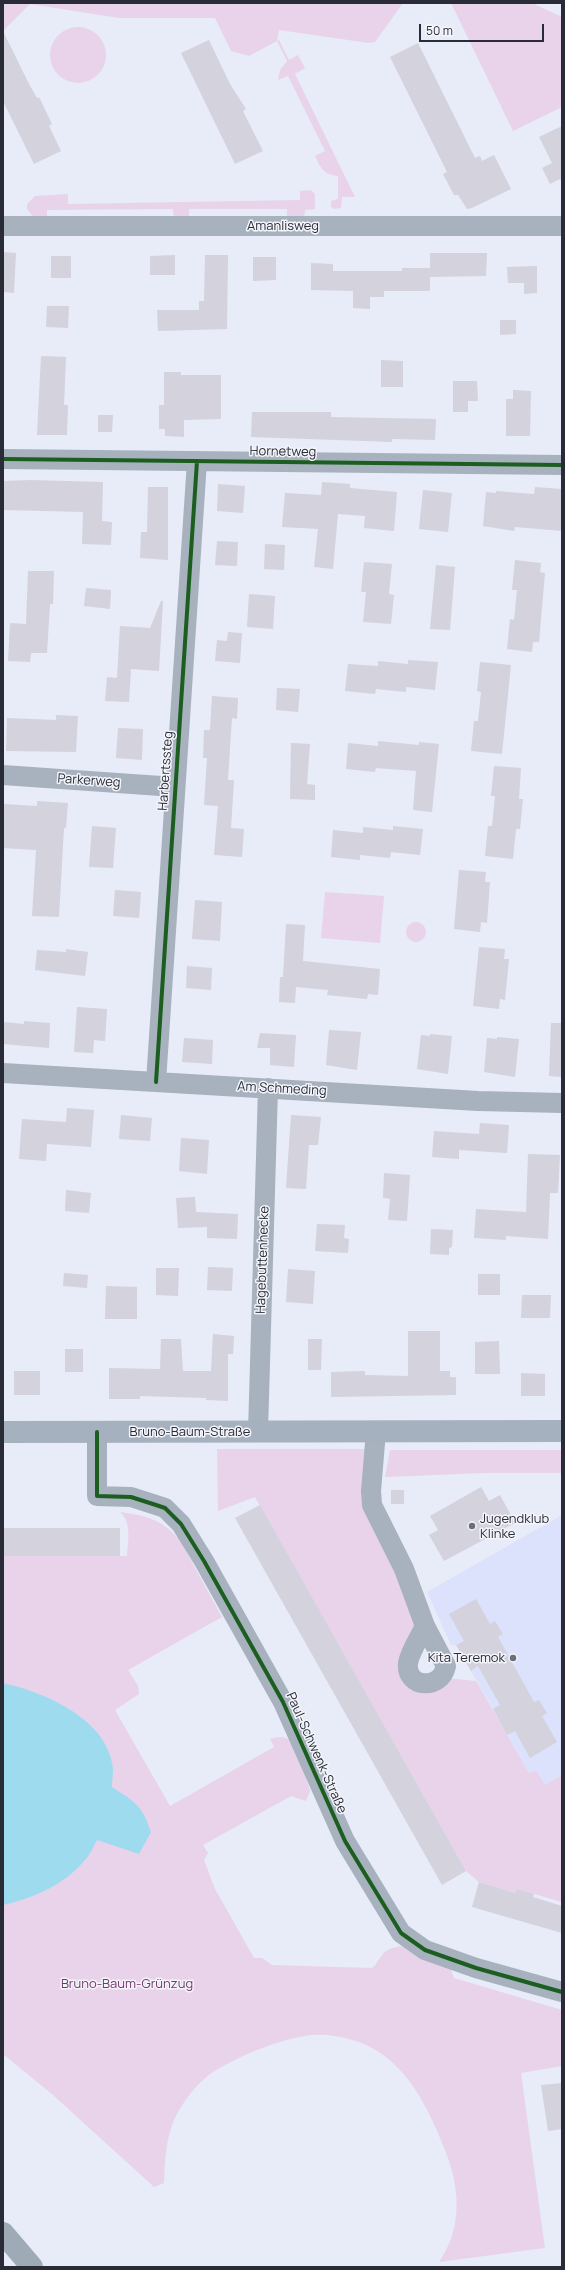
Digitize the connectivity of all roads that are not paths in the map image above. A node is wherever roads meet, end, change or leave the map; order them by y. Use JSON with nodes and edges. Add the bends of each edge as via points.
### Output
{"nodes":[{"id":1,"x":3,"y":226,"type":"edge"},
{"id":2,"x":562,"y":226,"type":"edge"},
{"id":3,"x":3,"y":459,"type":"edge"},
{"id":4,"x":197,"y":461,"type":"junction"},
{"id":5,"x":562,"y":465,"type":"edge"},
{"id":6,"x":3,"y":775,"type":"edge"},
{"id":7,"x":175,"y":787,"type":"junction"},
{"id":8,"x":3,"y":1073,"type":"edge"},
{"id":9,"x":156,"y":1082,"type":"junction"},
{"id":10,"x":268,"y":1088,"type":"junction"},
{"id":11,"x":562,"y":1102,"type":"edge"},
{"id":12,"x":376,"y":1431,"type":"junction"},
{"id":13,"x":562,"y":1431,"type":"edge"},
{"id":14,"x":3,"y":1432,"type":"edge"},
{"id":15,"x":97,"y":1432,"type":"junction"},
{"id":16,"x":258,"y":1432,"type":"junction"},
{"id":17,"x":425,"y":1626,"type":"dead end"},
{"id":18,"x":562,"y":1992,"type":"edge"},
{"id":19,"x":3,"y":2233,"type":"edge"},
{"id":20,"x":32,"y":2267,"type":"edge"}],
"edges":[{"from":1,"to":2,"type":"street","name":"Amanlisweg"},
{"from":3,"to":4,"type":"street","name":"Hornetweg"},
{"from":4,"to":5,"type":"street","name":"Hornetweg"},
{"from":4,"to":7,"type":"street","name":"Harbertssteg"},
{"from":6,"to":7,"type":"street","name":"Parkerweg"},
{"from":7,"to":9,"type":"street","name":"Harbertssteg"},
{"from":8,"to":9,"type":"street","name":"Am Schmeding"},
{"from":9,"to":10,"type":"street","name":"Am Schmeding"},
{"from":10,"to":11,"type":"street","name":"Am Schmeding"},
{"from":10,"to":16,"type":"street","name":"Hagebuttenhecke"},
{"from":12,"to":13,"type":"street","name":"Bruno-Baum-Straße"},
{"from":12,"to":16,"type":"street","name":"Bruno-Baum-Straße"},
{"from":12,"to":17,"type":"street","via":[[370,1491],[372,1505],[404,1569]]},
{"from":14,"to":15,"type":"street","name":"Bruno-Baum-Straße"},
{"from":15,"to":16,"type":"street","name":"Bruno-Baum-Straße"},
{"from":15,"to":18,"type":"street","name":"Paul-Schwenk-Straße","via":[[97,1496],[130,1497],[156,1504],[165,1508],[181,1524],[283,1702],[345,1841],[401,1932],[425,1950],[476,1968]]},
{"from":19,"to":20,"type":"main road"}]}
